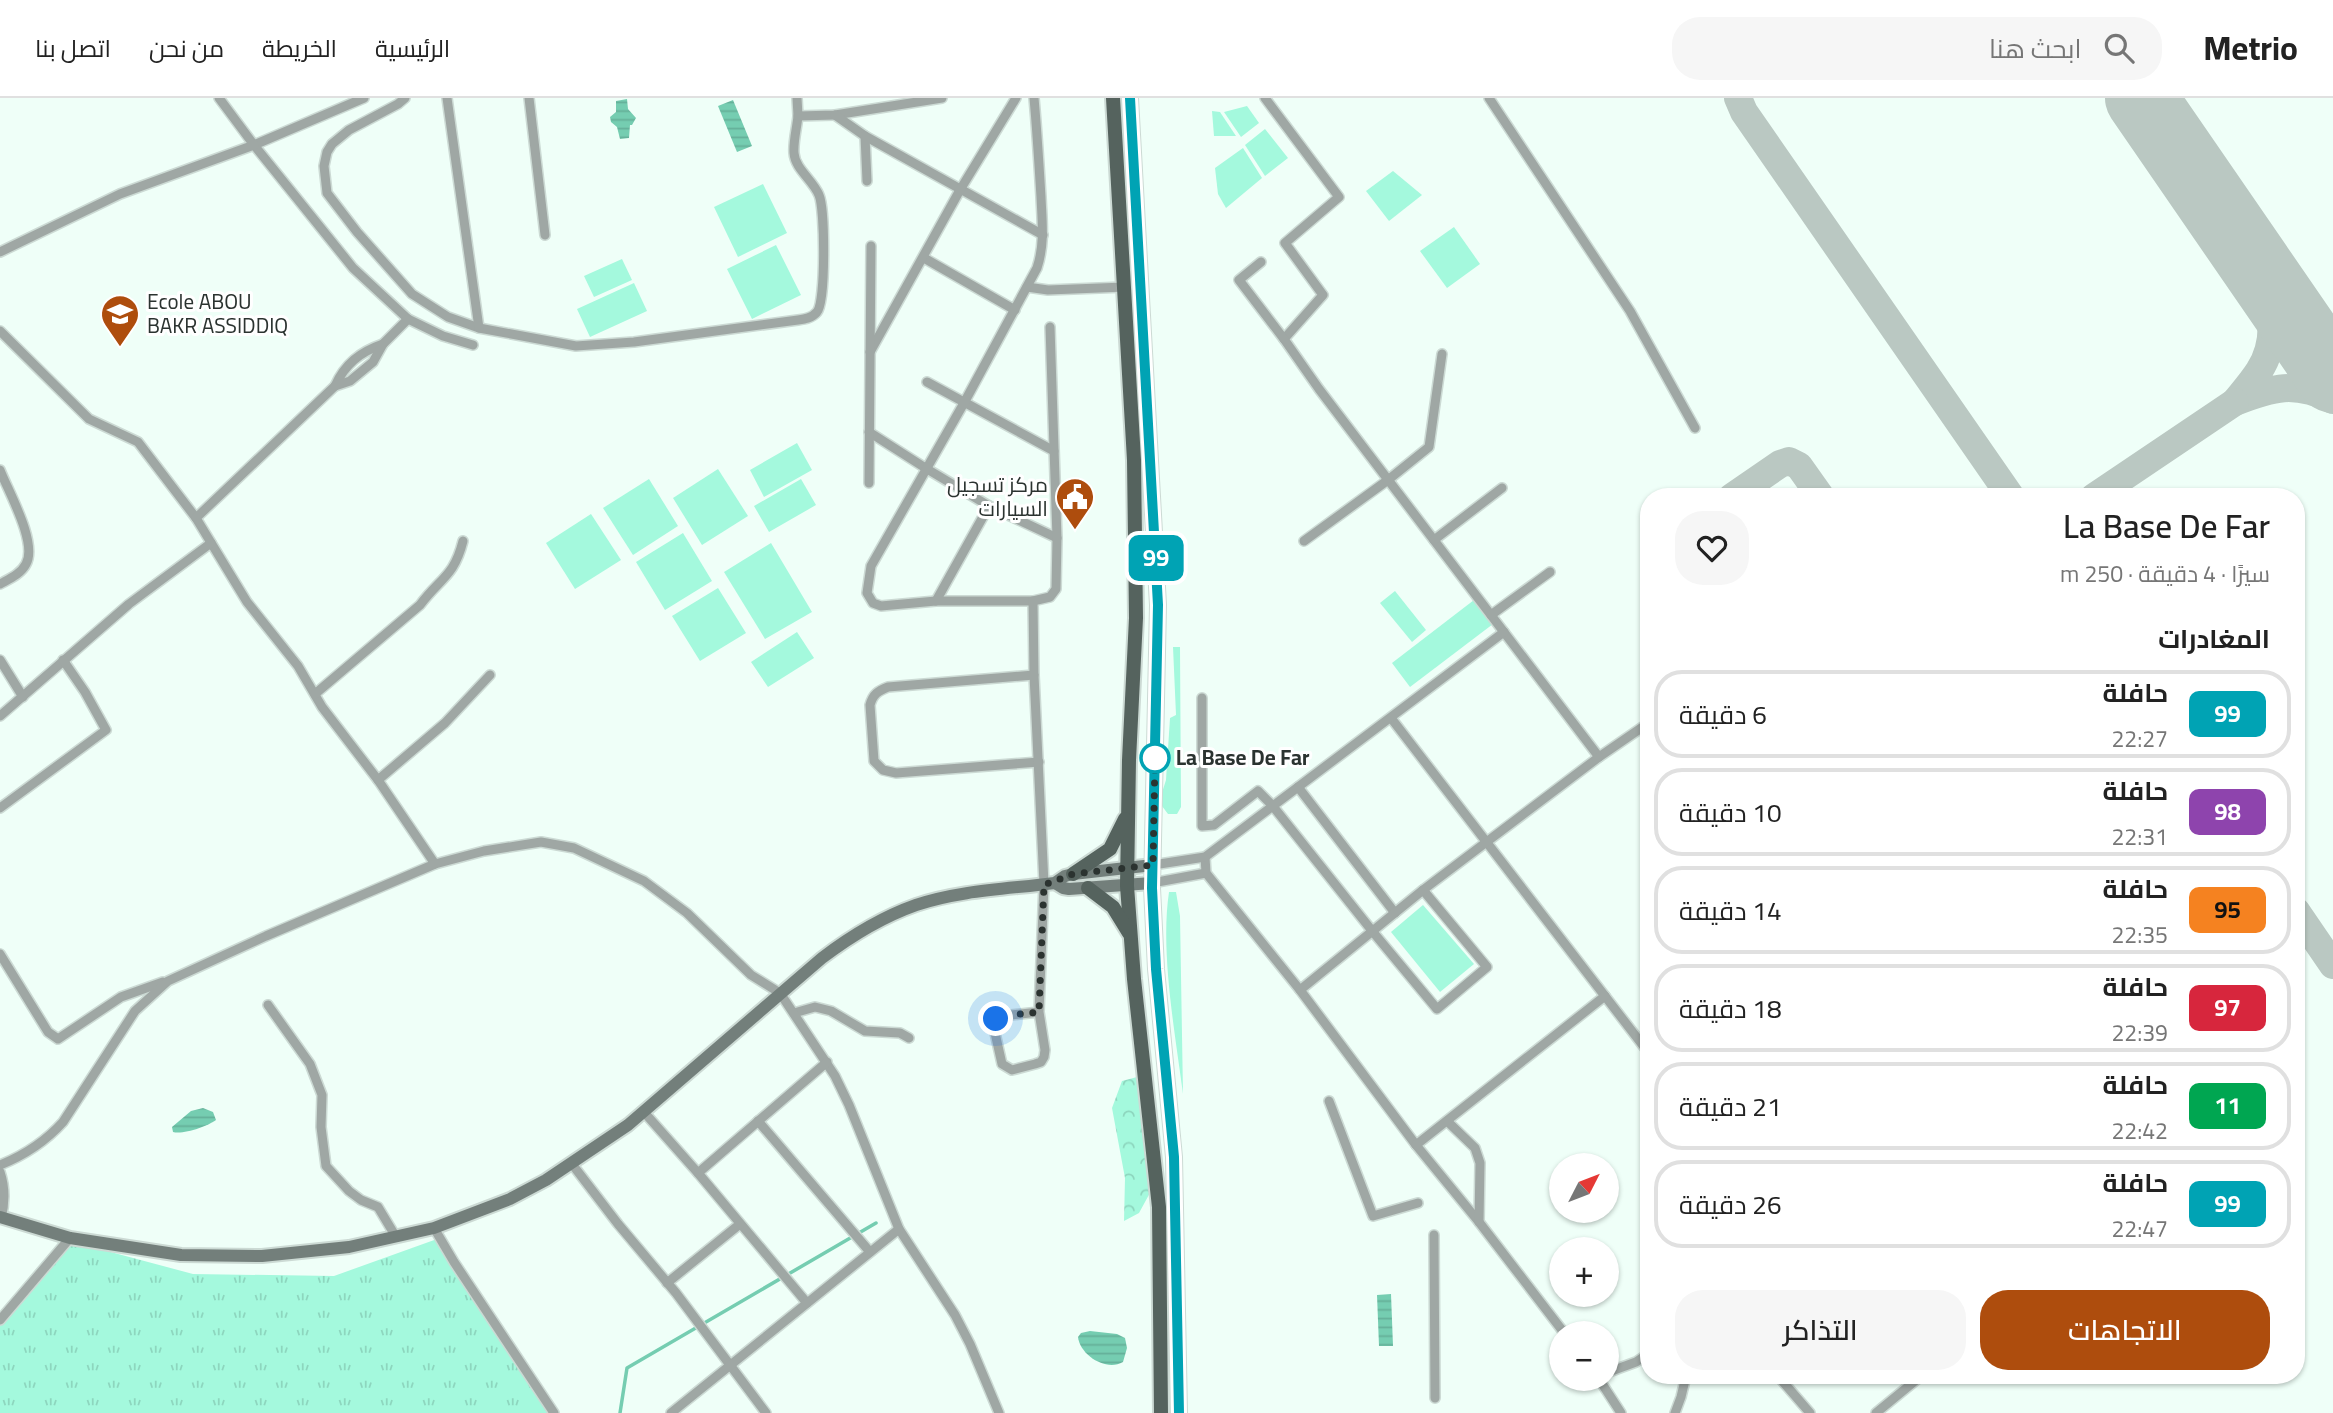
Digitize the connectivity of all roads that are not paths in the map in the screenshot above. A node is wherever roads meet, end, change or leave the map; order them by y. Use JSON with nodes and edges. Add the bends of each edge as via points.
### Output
{"nodes":[{"id":1,"x":219,"y":98,"type":"edge"},
{"id":2,"x":364,"y":98,"type":"edge"},
{"id":3,"x":405,"y":98,"type":"edge"},
{"id":4,"x":447,"y":98,"type":"edge"},
{"id":5,"x":528,"y":98,"type":"edge"},
{"id":6,"x":797,"y":98,"type":"edge"},
{"id":7,"x":942,"y":98,"type":"edge"},
{"id":8,"x":1016,"y":98,"type":"edge"},
{"id":9,"x":1034,"y":98,"type":"edge"},
{"id":10,"x":1113,"y":98,"type":"edge"},
{"id":11,"x":1130,"y":98,"type":"edge"},
{"id":12,"x":1265,"y":98,"type":"edge"},
{"id":13,"x":1489,"y":98,"type":"edge"},
{"id":14,"x":835,"y":115,"type":"junction"},
{"id":15,"x":798,"y":116,"type":"junction"},
{"id":16,"x":865,"y":136,"type":"junction"},
{"id":17,"x":254,"y":145,"type":"junction"},
{"id":18,"x":867,"y":181,"type":"dead end"},
{"id":19,"x":960,"y":190,"type":"junction"},
{"id":20,"x":545,"y":235,"type":"dead end"},
{"id":21,"x":1043,"y":235,"type":"junction"},
{"id":22,"x":870,"y":246,"type":"dead end"},
{"id":23,"x":0,"y":252,"type":"edge"},
{"id":24,"x":924,"y":258,"type":"junction"},
{"id":25,"x":1261,"y":262,"type":"dead end"},
{"id":26,"x":1027,"y":287,"type":"junction"},
{"id":27,"x":1125,"y":287,"type":"junction"},
{"id":28,"x":1015,"y":310,"type":"junction"},
{"id":29,"x":408,"y":319,"type":"junction"},
{"id":30,"x":1050,"y":327,"type":"dead end"},
{"id":31,"x":479,"y":328,"type":"junction"},
{"id":32,"x":0,"y":331,"type":"edge"},
{"id":33,"x":1284,"y":339,"type":"junction"},
{"id":34,"x":383,"y":344,"type":"junction"},
{"id":35,"x":473,"y":345,"type":"dead end"},
{"id":36,"x":870,"y":352,"type":"junction"},
{"id":37,"x":1442,"y":354,"type":"dead end"},
{"id":38,"x":927,"y":382,"type":"dead end"},
{"id":39,"x":335,"y":386,"type":"junction"},
{"id":40,"x":964,"y":403,"type":"junction"},
{"id":41,"x":1695,"y":428,"type":"dead end"},
{"id":42,"x":869,"y":432,"type":"junction"},
{"id":43,"x":1054,"y":451,"type":"junction"},
{"id":44,"x":926,"y":469,"type":"junction"},
{"id":45,"x":0,"y":470,"type":"edge"},
{"id":46,"x":1388,"y":480,"type":"junction"},
{"id":47,"x":869,"y":484,"type":"dead end"},
{"id":48,"x":1502,"y":488,"type":"dead end"},
{"id":49,"x":989,"y":506,"type":"junction"},
{"id":50,"x":196,"y":518,"type":"junction"},
{"id":51,"x":1057,"y":538,"type":"junction"},
{"id":52,"x":1434,"y":540,"type":"junction"},
{"id":53,"x":463,"y":541,"type":"dead end"},
{"id":54,"x":1304,"y":541,"type":"dead end"},
{"id":55,"x":211,"y":543,"type":"junction"},
{"id":56,"x":1550,"y":572,"type":"dead end"},
{"id":57,"x":0,"y":584,"type":"edge"},
{"id":58,"x":936,"y":601,"type":"junction"},
{"id":59,"x":1033,"y":601,"type":"junction"},
{"id":60,"x":1491,"y":615,"type":"junction"},
{"id":61,"x":1504,"y":632,"type":"junction"},
{"id":62,"x":0,"y":660,"type":"edge"},
{"id":63,"x":63,"y":660,"type":"junction"},
{"id":64,"x":490,"y":675,"type":"dead end"},
{"id":65,"x":1034,"y":675,"type":"junction"},
{"id":66,"x":315,"y":694,"type":"junction"},
{"id":67,"x":23,"y":697,"type":"junction"},
{"id":68,"x":1202,"y":698,"type":"dead end"},
{"id":69,"x":0,"y":716,"type":"edge"},
{"id":70,"x":1391,"y":718,"type":"junction"},
{"id":71,"x":1640,"y":729,"type":"edge"},
{"id":72,"x":1599,"y":757,"type":"junction"},
{"id":73,"x":1038,"y":762,"type":"junction"},
{"id":74,"x":378,"y":779,"type":"junction"},
{"id":75,"x":1298,"y":787,"type":"junction"},
{"id":76,"x":1272,"y":805,"type":"junction"},
{"id":77,"x":0,"y":808,"type":"edge"},
{"id":78,"x":1128,"y":811,"type":"junction"},
{"id":79,"x":1487,"y":842,"type":"junction"},
{"id":80,"x":1205,"y":857,"type":"junction"},
{"id":81,"x":435,"y":864,"type":"junction"},
{"id":82,"x":1153,"y":865,"type":"junction"},
{"id":83,"x":1127,"y":869,"type":"junction"},
{"id":84,"x":1206,"y":873,"type":"junction"},
{"id":85,"x":1073,"y":874,"type":"junction"},
{"id":86,"x":1153,"y":883,"type":"junction"},
{"id":87,"x":1050,"y":884,"type":"junction"},
{"id":88,"x":1127,"y":886,"type":"junction"},
{"id":89,"x":1088,"y":888,"type":"junction"},
{"id":90,"x":1423,"y":890,"type":"junction"},
{"id":91,"x":1395,"y":913,"type":"junction"},
{"id":92,"x":1373,"y":932,"type":"junction"},
{"id":93,"x":1130,"y":934,"type":"junction"},
{"id":94,"x":0,"y":954,"type":"edge"},
{"id":95,"x":169,"y":981,"type":"junction"},
{"id":96,"x":1300,"y":990,"type":"junction"},
{"id":97,"x":780,"y":993,"type":"junction"},
{"id":98,"x":1605,"y":996,"type":"junction"},
{"id":99,"x":268,"y":1005,"type":"dead end"},
{"id":100,"x":1039,"y":1012,"type":"junction"},
{"id":101,"x":794,"y":1013,"type":"junction"},
{"id":102,"x":1640,"y":1034,"type":"edge"},
{"id":103,"x":909,"y":1038,"type":"dead end"},
{"id":104,"x":827,"y":1062,"type":"junction"},
{"id":105,"x":1329,"y":1101,"type":"dead end"},
{"id":106,"x":643,"y":1111,"type":"junction"},
{"id":107,"x":758,"y":1121,"type":"junction"},
{"id":108,"x":1447,"y":1121,"type":"junction"},
{"id":109,"x":1416,"y":1145,"type":"junction"},
{"id":110,"x":572,"y":1164,"type":"junction"},
{"id":111,"x":0,"y":1165,"type":"edge"},
{"id":112,"x":0,"y":1172,"type":"edge"},
{"id":113,"x":698,"y":1173,"type":"junction"},
{"id":114,"x":1418,"y":1203,"type":"dead end"},
{"id":115,"x":0,"y":1218,"type":"edge"},
{"id":116,"x":1479,"y":1222,"type":"junction"},
{"id":117,"x":740,"y":1224,"type":"junction"},
{"id":118,"x":434,"y":1228,"type":"junction"},
{"id":119,"x":899,"y":1229,"type":"junction"},
{"id":120,"x":1434,"y":1235,"type":"dead end"},
{"id":121,"x":396,"y":1237,"type":"junction"},
{"id":122,"x":70,"y":1238,"type":"junction"},
{"id":123,"x":870,"y":1252,"type":"junction"},
{"id":124,"x":667,"y":1283,"type":"junction"},
{"id":125,"x":807,"y":1303,"type":"junction"},
{"id":126,"x":0,"y":1320,"type":"edge"},
{"id":127,"x":1555,"y":1321,"type":"edge"},
{"id":128,"x":1640,"y":1359,"type":"edge"},
{"id":129,"x":730,"y":1364,"type":"junction"},
{"id":130,"x":1619,"y":1368,"type":"edge"},
{"id":131,"x":1684,"y":1384,"type":"edge"},
{"id":132,"x":1785,"y":1384,"type":"edge"},
{"id":133,"x":1911,"y":1384,"type":"edge"},
{"id":134,"x":1607,"y":1391,"type":"edge"},
{"id":135,"x":1435,"y":1398,"type":"dead end"},
{"id":136,"x":554,"y":1413,"type":"edge"},
{"id":137,"x":671,"y":1413,"type":"edge"},
{"id":138,"x":766,"y":1413,"type":"edge"},
{"id":139,"x":999,"y":1413,"type":"edge"},
{"id":140,"x":1161,"y":1413,"type":"edge"},
{"id":141,"x":1179,"y":1413,"type":"edge"},
{"id":142,"x":1621,"y":1413,"type":"edge"},
{"id":143,"x":1675,"y":1413,"type":"edge"},
{"id":144,"x":1810,"y":1413,"type":"edge"},
{"id":145,"x":1876,"y":1413,"type":"edge"}],
"edges":[{"from":1,"to":17,"type":"street"},
{"from":2,"to":17,"type":"street"},
{"from":3,"to":31,"type":"street","via":[[332,144],[324,166],[327,192],[412,294],[448,317]]},
{"from":4,"to":31,"type":"street"},
{"from":5,"to":20,"type":"street"},
{"from":6,"to":15,"type":"street"},
{"from":7,"to":14,"type":"street"},
{"from":8,"to":19,"type":"street"},
{"from":9,"to":21,"type":"street"},
{"from":10,"to":27,"type":"main road"},
{"from":11,"to":82,"type":"main road","via":[[1158,605]]},
{"from":12,"to":33,"type":"street","via":[[1339,198],[1285,243],[1323,295]]},
{"from":13,"to":41,"type":"street","via":[[1630,311]]},
{"from":14,"to":15,"type":"street"},
{"from":14,"to":16,"type":"street"},
{"from":15,"to":31,"type":"street","via":[[793,154],[819,195],[821,211],[822,293],[818,312],[810,318],[576,346]]},
{"from":16,"to":18,"type":"street"},
{"from":16,"to":19,"type":"street"},
{"from":17,"to":23,"type":"street","via":[[120,194]]},
{"from":17,"to":29,"type":"street","via":[[354,268]]},
{"from":19,"to":21,"type":"street"},
{"from":19,"to":24,"type":"street"},
{"from":21,"to":26,"type":"street","via":[[1042,254]]},
{"from":22,"to":36,"type":"street"},
{"from":24,"to":28,"type":"street"},
{"from":24,"to":36,"type":"street"},
{"from":25,"to":33,"type":"street","via":[[1240,280]]},
{"from":26,"to":27,"type":"street"},
{"from":26,"to":28,"type":"street"},
{"from":27,"to":78,"type":"main road","via":[[1136,618]]},
{"from":28,"to":40,"type":"street"},
{"from":29,"to":34,"type":"street"},
{"from":29,"to":35,"type":"street"},
{"from":30,"to":43,"type":"street"},
{"from":32,"to":50,"type":"street","via":[[89,419],[138,442]]},
{"from":33,"to":46,"type":"street"},
{"from":34,"to":39,"type":"street","via":[[354,359]]},
{"from":34,"to":39,"type":"street","via":[[373,362],[350,381]]},
{"from":36,"to":42,"type":"street"},
{"from":37,"to":46,"type":"street","via":[[1429,447]]},
{"from":38,"to":40,"type":"street"},
{"from":39,"to":50,"type":"street"},
{"from":40,"to":43,"type":"street"},
{"from":40,"to":44,"type":"street"},
{"from":42,"to":44,"type":"street"},
{"from":42,"to":47,"type":"street"},
{"from":43,"to":51,"type":"street"},
{"from":44,"to":49,"type":"street"},
{"from":44,"to":58,"type":"street","via":[[871,566],[867,593],[873,604],[881,606]]},
{"from":45,"to":57,"type":"street","via":[[30,547],[27,564]]},
{"from":46,"to":52,"type":"street"},
{"from":46,"to":54,"type":"street"},
{"from":48,"to":52,"type":"street"},
{"from":49,"to":51,"type":"street"},
{"from":49,"to":58,"type":"street"},
{"from":50,"to":55,"type":"street"},
{"from":51,"to":59,"type":"street","via":[[1056,589],[1050,597]]},
{"from":52,"to":60,"type":"street"},
{"from":53,"to":66,"type":"street","via":[[450,573],[420,605]]},
{"from":55,"to":63,"type":"street"},
{"from":55,"to":66,"type":"street","via":[[247,602]]},
{"from":56,"to":60,"type":"street"},
{"from":58,"to":59,"type":"street"},
{"from":59,"to":65,"type":"street"},
{"from":60,"to":61,"type":"street"},
{"from":61,"to":70,"type":"street"},
{"from":61,"to":72,"type":"street"},
{"from":62,"to":67,"type":"street"},
{"from":63,"to":67,"type":"street"},
{"from":63,"to":77,"type":"street","via":[[106,730]]},
{"from":64,"to":74,"type":"street","via":[[455,714]]},
{"from":65,"to":73,"type":"street"},
{"from":65,"to":73,"type":"street","via":[[888,687],[879,690],[870,705],[874,761],[883,770],[896,773]]},
{"from":66,"to":74,"type":"street"},
{"from":67,"to":69,"type":"street"},
{"from":68,"to":76,"type":"street","via":[[1202,827],[1214,825],[1258,791]]},
{"from":70,"to":75,"type":"street"},
{"from":70,"to":79,"type":"street"},
{"from":71,"to":72,"type":"street"},
{"from":72,"to":79,"type":"street"},
{"from":73,"to":87,"type":"street"},
{"from":74,"to":81,"type":"street"},
{"from":75,"to":76,"type":"street"},
{"from":75,"to":91,"type":"street"},
{"from":76,"to":80,"type":"street"},
{"from":76,"to":92,"type":"street"},
{"from":78,"to":83,"type":"main road"},
{"from":78,"to":85,"type":"main road","via":[[1110,849]]},
{"from":79,"to":90,"type":"street"},
{"from":79,"to":98,"type":"street"},
{"from":80,"to":82,"type":"street"},
{"from":80,"to":84,"type":"street"},
{"from":81,"to":95,"type":"street"},
{"from":81,"to":97,"type":"street","via":[[541,842],[574,848],[644,881],[687,913],[751,975]]},
{"from":82,"to":83,"type":"street"},
{"from":82,"to":86,"type":"main road"},
{"from":83,"to":85,"type":"street"},
{"from":83,"to":88,"type":"main road"},
{"from":84,"to":86,"type":"street"},
{"from":84,"to":96,"type":"street"},
{"from":85,"to":87,"type":"street"},
{"from":86,"to":88,"type":"street"},
{"from":86,"to":141,"type":"main road","via":[[1156,969],[1174,1157]]},
{"from":87,"to":89,"type":"street"},
{"from":87,"to":97,"type":"street","via":[[986,890],[918,904],[844,941]]},
{"from":87,"to":100,"type":"street"},
{"from":88,"to":89,"type":"street"},
{"from":88,"to":93,"type":"main road"},
{"from":89,"to":93,"type":"main road","via":[[1113,907]]},
{"from":90,"to":91,"type":"street"},
{"from":90,"to":92,"type":"street","via":[[1487,967],[1437,1009]]},
{"from":91,"to":92,"type":"street"},
{"from":92,"to":96,"type":"street"},
{"from":93,"to":140,"type":"main road","via":[[1159,1207]]},
{"from":94,"to":95,"type":"street","via":[[48,1032],[58,1039],[121,997]]},
{"from":95,"to":111,"type":"street","via":[[135,1011],[63,1122],[33,1149]]},
{"from":96,"to":109,"type":"street"},
{"from":97,"to":101,"type":"street"},
{"from":97,"to":106,"type":"street"},
{"from":98,"to":102,"type":"street"},
{"from":98,"to":108,"type":"street"},
{"from":99,"to":121,"type":"street","via":[[310,1064],[322,1095],[326,1166],[349,1191],[378,1207]]},
{"from":100,"to":100,"type":"street","via":[[1044,1058],[1035,1064],[1006,1068],[993,1024],[1001,1016]]},
{"from":101,"to":103,"type":"street","via":[[815,1007],[865,1031],[900,1033]]},
{"from":101,"to":104,"type":"street"},
{"from":104,"to":107,"type":"street"},
{"from":104,"to":119,"type":"street"},
{"from":105,"to":114,"type":"street","via":[[1373,1216]]},
{"from":106,"to":110,"type":"street"},
{"from":106,"to":113,"type":"street"},
{"from":107,"to":113,"type":"street"},
{"from":107,"to":123,"type":"street"},
{"from":108,"to":109,"type":"street"},
{"from":108,"to":116,"type":"street","via":[[1475,1148],[1480,1163]]},
{"from":109,"to":116,"type":"street"},
{"from":110,"to":118,"type":"street","via":[[510,1199]]},
{"from":110,"to":124,"type":"street"},
{"from":112,"to":115,"type":"street","via":[[4,1207]]},
{"from":113,"to":117,"type":"street"},
{"from":115,"to":122,"type":"street"},
{"from":116,"to":127,"type":"street"},
{"from":117,"to":124,"type":"street"},
{"from":117,"to":125,"type":"street"},
{"from":118,"to":121,"type":"street"},
{"from":118,"to":136,"type":"street"},
{"from":119,"to":123,"type":"street"},
{"from":119,"to":139,"type":"street","via":[[955,1315]]},
{"from":120,"to":135,"type":"street"},
{"from":121,"to":122,"type":"street","via":[[262,1256],[181,1255]]},
{"from":122,"to":126,"type":"street"},
{"from":123,"to":125,"type":"street"},
{"from":124,"to":129,"type":"street"},
{"from":125,"to":129,"type":"street"},
{"from":128,"to":130,"type":"street"},
{"from":129,"to":137,"type":"street"},
{"from":129,"to":138,"type":"street"},
{"from":131,"to":143,"type":"street"},
{"from":132,"to":144,"type":"street"},
{"from":133,"to":145,"type":"street"},
{"from":134,"to":142,"type":"street"}]}
